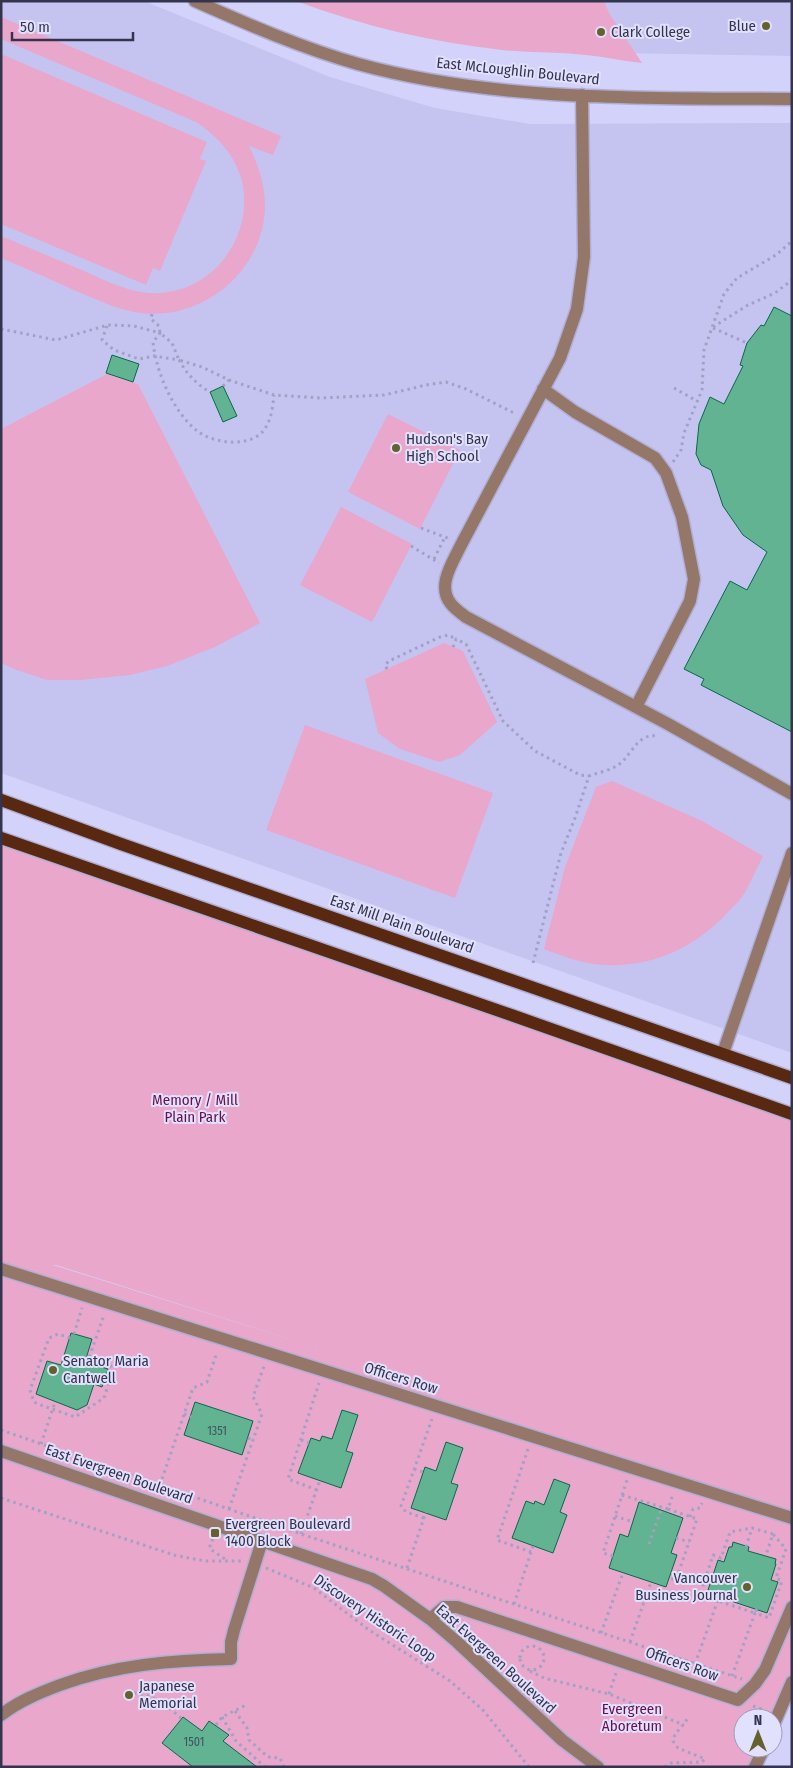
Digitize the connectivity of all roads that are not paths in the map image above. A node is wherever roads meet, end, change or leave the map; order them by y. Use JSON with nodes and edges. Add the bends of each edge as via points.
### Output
{"nodes":[{"id":1,"x":195,"y":1,"type":"edge"},
{"id":2,"x":582,"y":95,"type":"junction"},
{"id":3,"x":792,"y":99,"type":"edge"},
{"id":4,"x":543,"y":390,"type":"junction"},
{"id":5,"x":636,"y":707,"type":"junction"},
{"id":6,"x":792,"y":794,"type":"edge"},
{"id":7,"x":1,"y":800,"type":"edge"},
{"id":8,"x":1,"y":838,"type":"edge"},
{"id":9,"x":792,"y":853,"type":"edge"},
{"id":10,"x":723,"y":1053,"type":"junction"},
{"id":11,"x":792,"y":1078,"type":"edge"},
{"id":12,"x":792,"y":1114,"type":"edge"},
{"id":13,"x":1,"y":1269,"type":"edge"},
{"id":14,"x":1,"y":1451,"type":"edge"},
{"id":15,"x":792,"y":1518,"type":"edge"},
{"id":16,"x":262,"y":1541,"type":"junction"},
{"id":17,"x":792,"y":1607,"type":"edge"},
{"id":18,"x":430,"y":1618,"type":"junction"},
{"id":19,"x":792,"y":1682,"type":"edge"},
{"id":20,"x":781,"y":1708,"type":"edge"},
{"id":21,"x":1,"y":1714,"type":"edge"},
{"id":22,"x":598,"y":1767,"type":"edge"}],
"edges":[{"from":1,"to":2,"type":"street","name":"East McLoughlin Boulevard","via":[[301,47],[368,66],[450,83]]},
{"from":2,"to":3,"type":"street","name":"East McLoughlin Boulevard"},
{"from":2,"to":4,"type":"street","via":[[584,256],[577,309],[560,358]]},
{"from":4,"to":5,"type":"street","via":[[655,458],[666,473],[682,517],[694,579],[690,601]]},
{"from":4,"to":5,"type":"street","via":[[461,545],[444,585],[450,603],[466,617]]},
{"from":5,"to":6,"type":"street"},
{"from":7,"to":10,"type":"main road","name":"East Mill Plain Boulevard"},
{"from":8,"to":12,"type":"main road"},
{"from":9,"to":10,"type":"street"},
{"from":10,"to":11,"type":"main road","name":"East Mill Plain Boulevard"},
{"from":13,"to":15,"type":"street","name":"Officers Row"},
{"from":14,"to":16,"type":"street","name":"East Evergreen Boulevard"},
{"from":16,"to":18,"type":"street","name":"East Evergreen Boulevard","via":[[372,1579]]},
{"from":16,"to":21,"type":"street","via":[[234,1630],[231,1659],[169,1661],[110,1670],[53,1688]]},
{"from":17,"to":18,"type":"street","name":"Officers Row","via":[[768,1664],[755,1684],[738,1700],[457,1607],[444,1607]]},
{"from":18,"to":22,"type":"street","name":"East Evergreen Boulevard","via":[[562,1740]]},
{"from":19,"to":20,"type":"street"}]}
